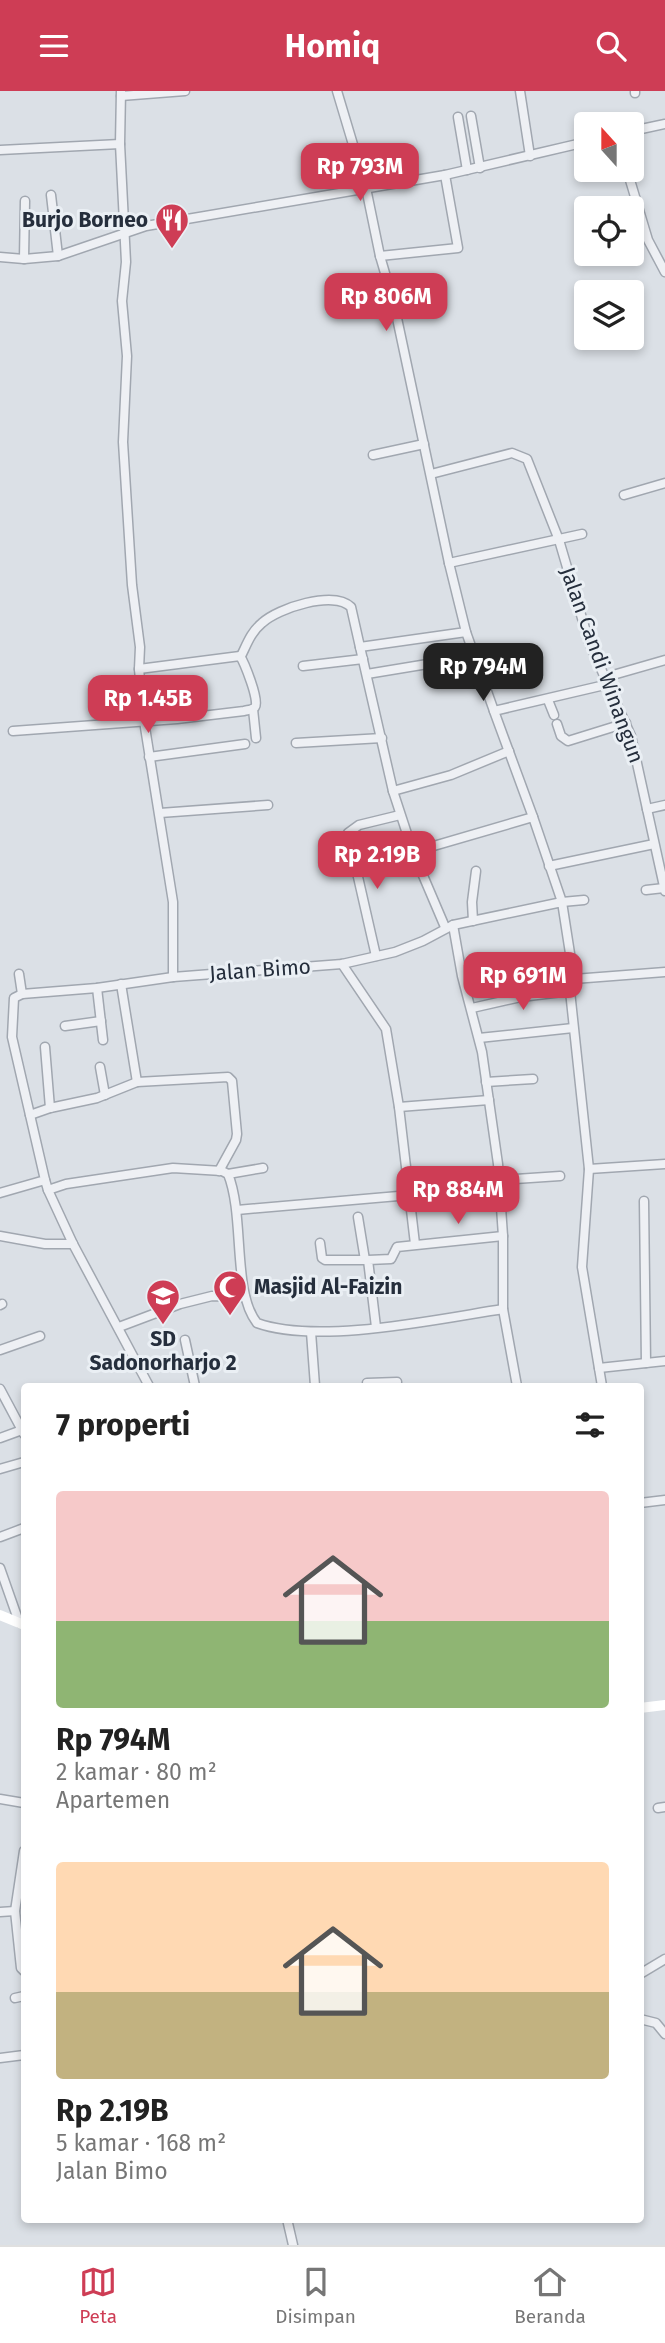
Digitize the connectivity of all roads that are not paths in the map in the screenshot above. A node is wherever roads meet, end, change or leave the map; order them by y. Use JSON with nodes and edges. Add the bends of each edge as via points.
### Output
{"nodes":[{"id":1,"x":185,"y":91,"type":"edge"},
{"id":2,"x":337,"y":91,"type":"edge"},
{"id":3,"x":520,"y":91,"type":"edge"},
{"id":4,"x":121,"y":93,"type":"edge"},
{"id":5,"x":471,"y":116,"type":"dead end"},
{"id":6,"x":458,"y":117,"type":"dead end"},
{"id":7,"x":120,"y":144,"type":"junction"},
{"id":8,"x":574,"y":145,"type":"edge"},
{"id":9,"x":0,"y":150,"type":"edge"},
{"id":10,"x":530,"y":156,"type":"junction"},
{"id":11,"x":480,"y":168,"type":"junction"},
{"id":12,"x":467,"y":170,"type":"junction"},
{"id":13,"x":444,"y":174,"type":"junction"},
{"id":14,"x":631,"y":182,"type":"edge"},
{"id":15,"x":366,"y":188,"type":"junction"},
{"id":16,"x":51,"y":195,"type":"dead end"},
{"id":17,"x":25,"y":201,"type":"dead end"},
{"id":18,"x":125,"y":232,"type":"junction"},
{"id":19,"x":58,"y":256,"type":"junction"},
{"id":20,"x":380,"y":256,"type":"junction"},
{"id":21,"x":0,"y":257,"type":"edge"},
{"id":22,"x":24,"y":259,"type":"junction"},
{"id":23,"x":665,"y":272,"type":"edge"},
{"id":24,"x":424,"y":444,"type":"junction"},
{"id":25,"x":373,"y":455,"type":"dead end"},
{"id":26,"x":431,"y":474,"type":"junction"},
{"id":27,"x":665,"y":483,"type":"edge"},
{"id":28,"x":624,"y":495,"type":"dead end"},
{"id":29,"x":582,"y":534,"type":"dead end"},
{"id":30,"x":559,"y":540,"type":"junction"},
{"id":31,"x":449,"y":563,"type":"junction"},
{"id":32,"x":466,"y":632,"type":"junction"},
{"id":33,"x":360,"y":647,"type":"junction"},
{"id":34,"x":241,"y":656,"type":"junction"},
{"id":35,"x":476,"y":656,"type":"junction"},
{"id":36,"x":363,"y":659,"type":"junction"},
{"id":37,"x":665,"y":660,"type":"edge"},
{"id":38,"x":303,"y":666,"type":"dead end"},
{"id":39,"x":139,"y":669,"type":"junction"},
{"id":40,"x":367,"y":674,"type":"junction"},
{"id":41,"x":607,"y":681,"type":"junction"},
{"id":42,"x":548,"y":699,"type":"junction"},
{"id":43,"x":253,"y":709,"type":"junction"},
{"id":44,"x":494,"y":712,"type":"junction"},
{"id":45,"x":554,"y":715,"type":"dead end"},
{"id":46,"x":144,"y":720,"type":"junction"},
{"id":47,"x":626,"y":723,"type":"junction"},
{"id":48,"x":557,"y":725,"type":"dead end"},
{"id":49,"x":13,"y":731,"type":"dead end"},
{"id":50,"x":256,"y":738,"type":"dead end"},
{"id":51,"x":382,"y":738,"type":"junction"},
{"id":52,"x":296,"y":743,"type":"dead end"},
{"id":53,"x":245,"y":744,"type":"dead end"},
{"id":54,"x":509,"y":751,"type":"junction"},
{"id":55,"x":149,"y":757,"type":"junction"},
{"id":56,"x":393,"y":791,"type":"junction"},
{"id":57,"x":268,"y":805,"type":"dead end"},
{"id":58,"x":665,"y":805,"type":"edge"},
{"id":59,"x":647,"y":809,"type":"junction"},
{"id":60,"x":160,"y":813,"type":"junction"},
{"id":61,"x":400,"y":815,"type":"junction"},
{"id":62,"x":533,"y":817,"type":"junction"},
{"id":63,"x":654,"y":843,"type":"junction"},
{"id":64,"x":413,"y":852,"type":"junction"},
{"id":65,"x":549,"y":866,"type":"junction"},
{"id":66,"x":476,"y":871,"type":"dead end"},
{"id":67,"x":646,"y":890,"type":"dead end"},
{"id":68,"x":665,"y":890,"type":"edge"},
{"id":69,"x":584,"y":900,"type":"dead end"},
{"id":70,"x":562,"y":902,"type":"junction"},
{"id":71,"x":473,"y":921,"type":"junction"},
{"id":72,"x":449,"y":926,"type":"junction"},
{"id":73,"x":376,"y":956,"type":"junction"},
{"id":74,"x":342,"y":964,"type":"junction"},
{"id":75,"x":665,"y":972,"type":"edge"},
{"id":76,"x":19,"y":974,"type":"dead end"},
{"id":77,"x":173,"y":977,"type":"junction"},
{"id":78,"x":574,"y":979,"type":"junction"},
{"id":79,"x":121,"y":984,"type":"junction"},
{"id":80,"x":97,"y":988,"type":"junction"},
{"id":81,"x":570,"y":991,"type":"junction"},
{"id":82,"x":22,"y":994,"type":"junction"},
{"id":83,"x":472,"y":1008,"type":"junction"},
{"id":84,"x":101,"y":1021,"type":"junction"},
{"id":85,"x":65,"y":1026,"type":"dead end"},
{"id":86,"x":573,"y":1028,"type":"junction"},
{"id":87,"x":12,"y":1032,"type":"junction"},
{"id":88,"x":0,"y":1033,"type":"edge"},
{"id":89,"x":478,"y":1038,"type":"junction"},
{"id":90,"x":103,"y":1040,"type":"dead end"},
{"id":91,"x":45,"y":1047,"type":"dead end"},
{"id":92,"x":100,"y":1067,"type":"dead end"},
{"id":93,"x":533,"y":1079,"type":"dead end"},
{"id":94,"x":137,"y":1082,"type":"junction"},
{"id":95,"x":486,"y":1082,"type":"junction"},
{"id":96,"x":105,"y":1095,"type":"junction"},
{"id":97,"x":489,"y":1100,"type":"junction"},
{"id":98,"x":399,"y":1107,"type":"junction"},
{"id":99,"x":50,"y":1108,"type":"junction"},
{"id":100,"x":30,"y":1115,"type":"junction"},
{"id":101,"x":665,"y":1164,"type":"edge"},
{"id":102,"x":263,"y":1168,"type":"dead end"},
{"id":103,"x":589,"y":1169,"type":"junction"},
{"id":104,"x":223,"y":1173,"type":"junction"},
{"id":105,"x":560,"y":1176,"type":"dead end"},
{"id":106,"x":45,"y":1180,"type":"junction"},
{"id":107,"x":499,"y":1180,"type":"junction"},
{"id":108,"x":48,"y":1190,"type":"junction"},
{"id":109,"x":0,"y":1193,"type":"edge"},
{"id":110,"x":410,"y":1195,"type":"junction"},
{"id":111,"x":644,"y":1201,"type":"dead end"},
{"id":112,"x":237,"y":1210,"type":"junction"},
{"id":113,"x":358,"y":1216,"type":"dead end"},
{"id":114,"x":0,"y":1236,"type":"edge"},
{"id":115,"x":503,"y":1236,"type":"junction"},
{"id":116,"x":320,"y":1243,"type":"dead end"},
{"id":117,"x":73,"y":1244,"type":"junction"},
{"id":118,"x":415,"y":1244,"type":"junction"},
{"id":119,"x":367,"y":1260,"type":"junction"},
{"id":120,"x":245,"y":1297,"type":"junction"},
{"id":121,"x":503,"y":1309,"type":"junction"},
{"id":122,"x":119,"y":1327,"type":"junction"},
{"id":123,"x":376,"y":1327,"type":"junction"},
{"id":124,"x":312,"y":1332,"type":"junction"},
{"id":125,"x":40,"y":1336,"type":"dead end"},
{"id":126,"x":185,"y":1340,"type":"dead end"},
{"id":127,"x":0,"y":1350,"type":"edge"},
{"id":128,"x":665,"y":1361,"type":"edge"},
{"id":129,"x":646,"y":1363,"type":"junction"},
{"id":130,"x":599,"y":1368,"type":"junction"},
{"id":131,"x":147,"y":1383,"type":"edge"},
{"id":132,"x":194,"y":1383,"type":"edge"},
{"id":133,"x":314,"y":1383,"type":"edge"},
{"id":134,"x":367,"y":1383,"type":"dead end"},
{"id":135,"x":397,"y":1383,"type":"edge"},
{"id":136,"x":516,"y":1383,"type":"edge"},
{"id":137,"x":602,"y":1383,"type":"edge"},
{"id":138,"x":0,"y":1390,"type":"edge"},
{"id":139,"x":21,"y":1428,"type":"edge"},
{"id":140,"x":21,"y":1433,"type":"edge"},
{"id":141,"x":0,"y":1438,"type":"edge"},
{"id":142,"x":21,"y":1463,"type":"edge"},
{"id":143,"x":0,"y":1469,"type":"edge"},
{"id":144,"x":665,"y":1500,"type":"edge"},
{"id":145,"x":644,"y":1503,"type":"edge"},
{"id":146,"x":21,"y":1529,"type":"edge"},
{"id":147,"x":0,"y":1537,"type":"edge"},
{"id":148,"x":0,"y":1568,"type":"edge"},
{"id":149,"x":0,"y":1615,"type":"edge"},
{"id":150,"x":21,"y":1620,"type":"edge"},
{"id":151,"x":21,"y":1623,"type":"edge"},
{"id":152,"x":665,"y":1705,"type":"edge"},
{"id":153,"x":644,"y":1708,"type":"edge"},
{"id":154,"x":0,"y":1798,"type":"edge"},
{"id":155,"x":21,"y":1802,"type":"edge"},
{"id":156,"x":21,"y":1880,"type":"edge"},
{"id":157,"x":15,"y":1911,"type":"junction"},
{"id":158,"x":0,"y":1912,"type":"edge"},
{"id":159,"x":21,"y":1953,"type":"edge"},
{"id":160,"x":665,"y":1959,"type":"edge"},
{"id":161,"x":644,"y":1972,"type":"edge"},
{"id":162,"x":644,"y":2020,"type":"edge"},
{"id":163,"x":665,"y":2034,"type":"edge"},
{"id":164,"x":21,"y":2055,"type":"edge"},
{"id":165,"x":0,"y":2058,"type":"edge"},
{"id":166,"x":288,"y":2223,"type":"edge"},
{"id":167,"x":293,"y":2245,"type":"edge"}],
"edges":[{"from":1,"to":4,"type":"street"},
{"from":2,"to":15,"type":"street"},
{"from":3,"to":10,"type":"street"},
{"from":4,"to":7,"type":"street"},
{"from":5,"to":11,"type":"street"},
{"from":6,"to":12,"type":"street"},
{"from":7,"to":9,"type":"street"},
{"from":7,"to":18,"type":"street"},
{"from":8,"to":10,"type":"street"},
{"from":10,"to":11,"type":"street"},
{"from":11,"to":12,"type":"street"},
{"from":12,"to":13,"type":"street"},
{"from":13,"to":15,"type":"street"},
{"from":13,"to":20,"type":"street","via":[[458,248]]},
{"from":14,"to":23,"type":"street","via":[[648,240]]},
{"from":15,"to":18,"type":"street"},
{"from":15,"to":20,"type":"street"},
{"from":16,"to":19,"type":"street"},
{"from":17,"to":22,"type":"street"},
{"from":18,"to":19,"type":"street"},
{"from":18,"to":39,"type":"street","via":[[122,301],[127,393],[123,442]]},
{"from":19,"to":22,"type":"street"},
{"from":20,"to":24,"type":"street"},
{"from":21,"to":22,"type":"street"},
{"from":24,"to":25,"type":"street"},
{"from":24,"to":26,"type":"street"},
{"from":26,"to":30,"type":"street","name":"Jalan Candi Winangun","via":[[519,454],[527,459]]},
{"from":26,"to":31,"type":"street"},
{"from":27,"to":28,"type":"street"},
{"from":29,"to":30,"type":"street"},
{"from":30,"to":31,"type":"street"},
{"from":30,"to":41,"type":"street","name":"Jalan Candi Winangun","via":[[589,642]]},
{"from":31,"to":32,"type":"street"},
{"from":32,"to":33,"type":"street"},
{"from":32,"to":35,"type":"street"},
{"from":33,"to":34,"type":"street","via":[[351,607],[340,601],[321,601],[272,614],[253,631]]},
{"from":33,"to":36,"type":"street"},
{"from":34,"to":39,"type":"street"},
{"from":34,"to":43,"type":"street","via":[[257,702]]},
{"from":35,"to":40,"type":"street"},
{"from":35,"to":44,"type":"street"},
{"from":36,"to":38,"type":"street"},
{"from":36,"to":40,"type":"street"},
{"from":37,"to":41,"type":"street"},
{"from":39,"to":46,"type":"street"},
{"from":40,"to":51,"type":"street"},
{"from":41,"to":42,"type":"street"},
{"from":41,"to":47,"type":"street","name":"Jalan Candi Winangun"},
{"from":42,"to":44,"type":"street"},
{"from":42,"to":45,"type":"street"},
{"from":43,"to":46,"type":"street"},
{"from":43,"to":50,"type":"street"},
{"from":44,"to":54,"type":"street"},
{"from":46,"to":49,"type":"street"},
{"from":46,"to":55,"type":"street"},
{"from":47,"to":48,"type":"street","via":[[569,741]]},
{"from":47,"to":59,"type":"street","name":"Jalan Candi Winangun"},
{"from":51,"to":52,"type":"street"},
{"from":51,"to":56,"type":"street"},
{"from":53,"to":55,"type":"street"},
{"from":54,"to":56,"type":"street","via":[[451,775]]},
{"from":54,"to":62,"type":"street"},
{"from":55,"to":60,"type":"street"},
{"from":56,"to":61,"type":"street"},
{"from":57,"to":60,"type":"street"},
{"from":58,"to":59,"type":"street"},
{"from":59,"to":63,"type":"street","name":"Jalan Candi Winangun"},
{"from":60,"to":77,"type":"street","via":[[173,902]]},
{"from":61,"to":64,"type":"street"},
{"from":61,"to":73,"type":"street","via":[[359,825],[348,833]]},
{"from":62,"to":64,"type":"street"},
{"from":62,"to":65,"type":"street"},
{"from":63,"to":65,"type":"street"},
{"from":63,"to":68,"type":"street","name":"Jalan Candi Winangun"},
{"from":64,"to":72,"type":"street"},
{"from":65,"to":70,"type":"street"},
{"from":66,"to":71,"type":"street"},
{"from":67,"to":68,"type":"street"},
{"from":69,"to":70,"type":"street","name":"Jalan Bimo"},
{"from":70,"to":71,"type":"street","name":"Jalan Bimo"},
{"from":70,"to":78,"type":"street"},
{"from":71,"to":72,"type":"street","name":"Jalan Bimo"},
{"from":72,"to":73,"type":"street","name":"Jalan Bimo","via":[[424,941]]},
{"from":72,"to":83,"type":"street"},
{"from":73,"to":74,"type":"street","name":"Jalan Bimo"},
{"from":74,"to":77,"type":"street","name":"Jalan Bimo"},
{"from":74,"to":98,"type":"street","via":[[384,1024]]},
{"from":75,"to":78,"type":"street"},
{"from":76,"to":82,"type":"street"},
{"from":77,"to":79,"type":"street","name":"Jalan Bimo"},
{"from":78,"to":81,"type":"street"},
{"from":79,"to":80,"type":"street","name":"Jalan Bimo"},
{"from":79,"to":94,"type":"street"},
{"from":80,"to":82,"type":"street","name":"Jalan Bimo"},
{"from":80,"to":84,"type":"street"},
{"from":81,"to":83,"type":"street"},
{"from":81,"to":86,"type":"street"},
{"from":82,"to":87,"type":"street","via":[[14,997]]},
{"from":83,"to":89,"type":"street"},
{"from":84,"to":85,"type":"street"},
{"from":84,"to":90,"type":"street"},
{"from":86,"to":89,"type":"street"},
{"from":86,"to":103,"type":"street"},
{"from":87,"to":88,"type":"street"},
{"from":87,"to":100,"type":"street"},
{"from":89,"to":95,"type":"street"},
{"from":91,"to":99,"type":"street"},
{"from":92,"to":96,"type":"street"},
{"from":93,"to":95,"type":"street"},
{"from":94,"to":96,"type":"street"},
{"from":94,"to":104,"type":"street","via":[[230,1078],[237,1134]]},
{"from":95,"to":97,"type":"street"},
{"from":96,"to":99,"type":"street"},
{"from":97,"to":98,"type":"street"},
{"from":97,"to":107,"type":"street"},
{"from":98,"to":110,"type":"street"},
{"from":99,"to":100,"type":"street"},
{"from":100,"to":106,"type":"street"},
{"from":101,"to":103,"type":"street"},
{"from":102,"to":104,"type":"street"},
{"from":103,"to":130,"type":"street","via":[[582,1267]]},
{"from":104,"to":108,"type":"street","via":[[173,1168]]},
{"from":104,"to":112,"type":"street"},
{"from":105,"to":107,"type":"street"},
{"from":106,"to":108,"type":"street"},
{"from":106,"to":109,"type":"street"},
{"from":107,"to":115,"type":"street"},
{"from":108,"to":117,"type":"street"},
{"from":110,"to":112,"type":"street"},
{"from":110,"to":118,"type":"street"},
{"from":111,"to":129,"type":"street"},
{"from":112,"to":120,"type":"street"},
{"from":113,"to":119,"type":"street"},
{"from":114,"to":117,"type":"street"},
{"from":115,"to":118,"type":"street"},
{"from":115,"to":121,"type":"street"},
{"from":116,"to":119,"type":"street","via":[[324,1260]]},
{"from":117,"to":122,"type":"street"},
{"from":118,"to":119,"type":"street","via":[[397,1247],[388,1260]]},
{"from":119,"to":123,"type":"street"},
{"from":120,"to":122,"type":"street","via":[[212,1296]]},
{"from":120,"to":124,"type":"street","via":[[257,1323]]},
{"from":121,"to":123,"type":"street"},
{"from":121,"to":136,"type":"street"},
{"from":122,"to":131,"type":"street"},
{"from":123,"to":124,"type":"street"},
{"from":124,"to":133,"type":"street"},
{"from":125,"to":127,"type":"street"},
{"from":126,"to":132,"type":"street"},
{"from":128,"to":129,"type":"street"},
{"from":129,"to":130,"type":"street"},
{"from":130,"to":137,"type":"street"},
{"from":134,"to":135,"type":"street"},
{"from":138,"to":139,"type":"street"},
{"from":140,"to":141,"type":"street"},
{"from":142,"to":143,"type":"street"},
{"from":144,"to":145,"type":"street"},
{"from":146,"to":147,"type":"street"},
{"from":148,"to":150,"type":"street"},
{"from":149,"to":151,"type":"main road"},
{"from":152,"to":153,"type":"main road"},
{"from":154,"to":155,"type":"street"},
{"from":156,"to":157,"type":"street"},
{"from":157,"to":158,"type":"street"},
{"from":157,"to":159,"type":"street"},
{"from":160,"to":161,"type":"street"},
{"from":162,"to":163,"type":"street","via":[[656,2023]]},
{"from":164,"to":165,"type":"street"},
{"from":166,"to":167,"type":"street"}]}
